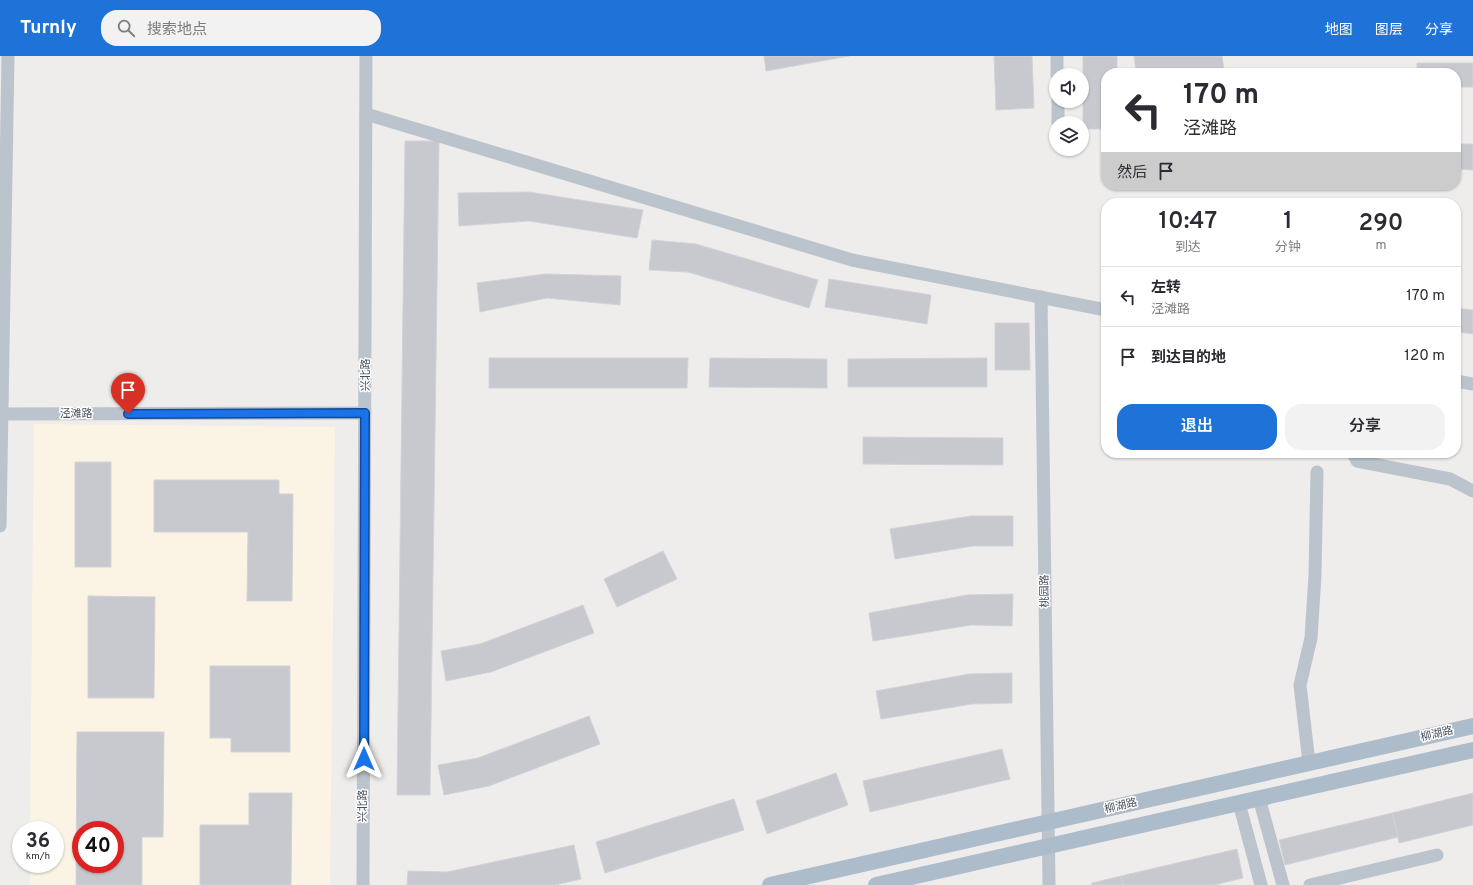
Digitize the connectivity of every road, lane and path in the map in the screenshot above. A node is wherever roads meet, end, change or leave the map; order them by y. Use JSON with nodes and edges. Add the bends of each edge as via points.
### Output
{"nodes":[{"id":1,"x":8,"y":56,"type":"edge"},
{"id":2,"x":366,"y":56,"type":"edge"},
{"id":3,"x":1057,"y":56,"type":"edge"},
{"id":4,"x":1057,"y":68,"type":"edge"},
{"id":5,"x":366,"y":114,"type":"junction"},
{"id":6,"x":1041,"y":297,"type":"junction"},
{"id":7,"x":1101,"y":309,"type":"edge"},
{"id":8,"x":1461,"y":382,"type":"edge"},
{"id":9,"x":1473,"y":384,"type":"edge"},
{"id":10,"x":365,"y":413,"type":"junction"},
{"id":11,"x":1,"y":414,"type":"edge"},
{"id":12,"x":1356,"y":458,"type":"edge"},
{"id":13,"x":1317,"y":472,"type":"dead end"},
{"id":14,"x":1473,"y":490,"type":"edge"},
{"id":15,"x":0,"y":526,"type":"edge"},
{"id":16,"x":1473,"y":726,"type":"edge"},
{"id":17,"x":1473,"y":750,"type":"edge"},
{"id":18,"x":1309,"y":763,"type":"junction"},
{"id":19,"x":1259,"y":798,"type":"junction"},
{"id":20,"x":1239,"y":802,"type":"junction"},
{"id":21,"x":1047,"y":823,"type":"junction"},
{"id":22,"x":1048,"y":846,"type":"junction"},
{"id":23,"x":1437,"y":855,"type":"dead end"},
{"id":24,"x":1361,"y":880,"type":"edge"},
{"id":25,"x":363,"y":885,"type":"edge"},
{"id":26,"x":770,"y":885,"type":"edge"},
{"id":27,"x":876,"y":885,"type":"edge"},
{"id":28,"x":1049,"y":885,"type":"edge"},
{"id":29,"x":1261,"y":885,"type":"edge"},
{"id":30,"x":1283,"y":885,"type":"edge"},
{"id":31,"x":1310,"y":885,"type":"edge"}],
"edges":[{"from":1,"to":11,"type":"street"},
{"from":2,"to":5,"type":"street","name":"兴北路"},
{"from":3,"to":4,"type":"street"},
{"from":5,"to":6,"type":"street","via":[[852,260]]},
{"from":5,"to":10,"type":"street","name":"兴北路"},
{"from":6,"to":7,"type":"street"},
{"from":6,"to":21,"type":"street","name":"桃园路"},
{"from":8,"to":9,"type":"street"},
{"from":10,"to":11,"type":"street","name":"泾滩路"},
{"from":10,"to":25,"type":"street","name":"兴北路"},
{"from":11,"to":15,"type":"street"},
{"from":12,"to":14,"type":"street","via":[[1357,461],[1450,479]]},
{"from":13,"to":18,"type":"street","via":[[1311,638],[1300,685]]},
{"from":16,"to":18,"type":"main road","name":"柳湖路"},
{"from":17,"to":19,"type":"main road","name":"柳湖路"},
{"from":18,"to":21,"type":"main road","name":"柳湖路"},
{"from":19,"to":20,"type":"main road","name":"柳湖路"},
{"from":19,"to":30,"type":"street"},
{"from":20,"to":22,"type":"main road","name":"柳湖路"},
{"from":20,"to":29,"type":"street"},
{"from":21,"to":22,"type":"street","name":"桃园路"},
{"from":21,"to":26,"type":"main road","name":"柳湖路"},
{"from":22,"to":27,"type":"main road","name":"柳湖路"},
{"from":22,"to":28,"type":"street","name":"桃园路"},
{"from":23,"to":24,"type":"street"},
{"from":24,"to":31,"type":"street"}]}
